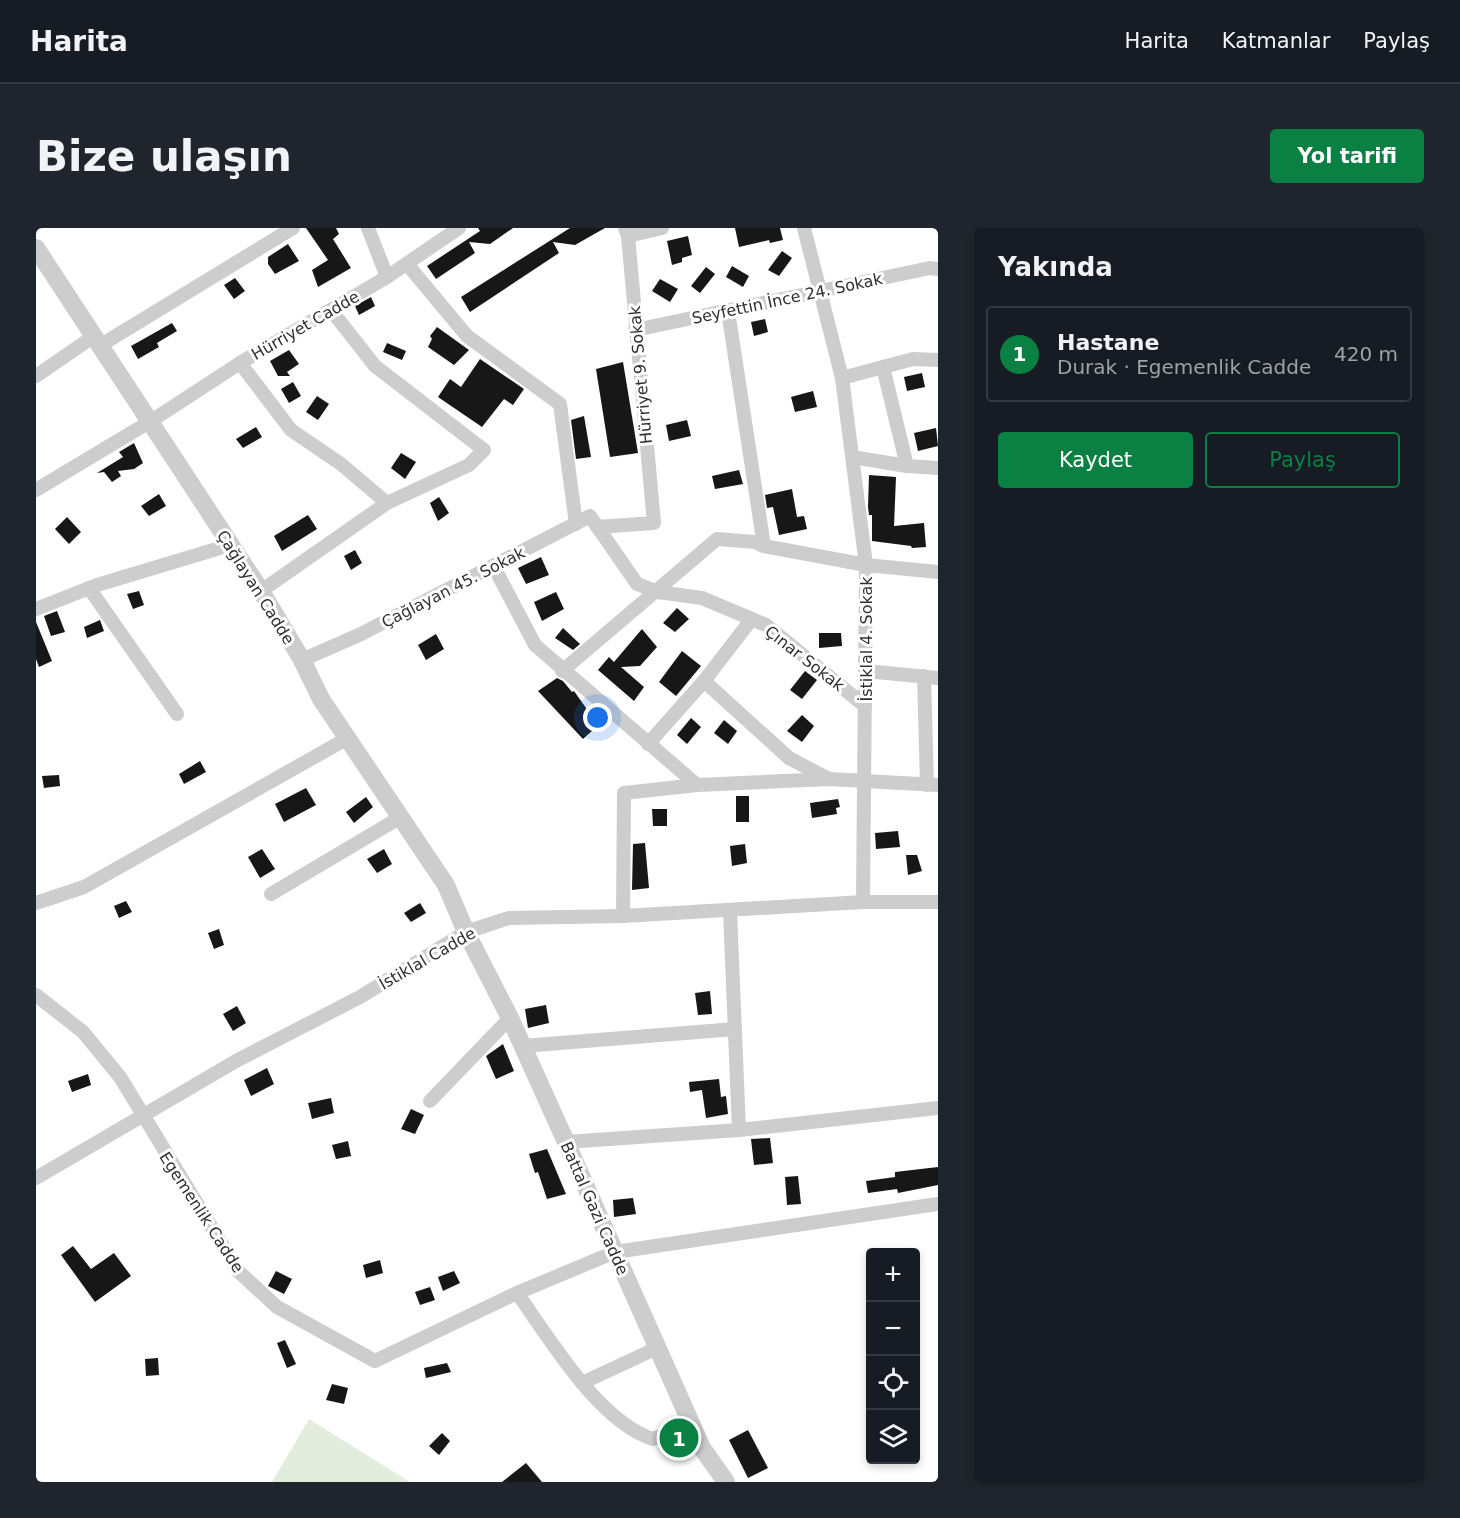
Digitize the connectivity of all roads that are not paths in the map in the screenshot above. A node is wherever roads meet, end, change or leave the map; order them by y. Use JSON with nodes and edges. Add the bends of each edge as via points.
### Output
{"nodes":[{"id":1,"x":293,"y":228,"type":"edge"},
{"id":2,"x":368,"y":228,"type":"edge"},
{"id":3,"x":459,"y":228,"type":"edge"},
{"id":4,"x":662,"y":228,"type":"edge"},
{"id":5,"x":804,"y":228,"type":"edge"},
{"id":6,"x":626,"y":232,"type":"edge"},
{"id":7,"x":36,"y":248,"type":"edge"},
{"id":8,"x":407,"y":264,"type":"junction"},
{"id":9,"x":938,"y":269,"type":"edge"},
{"id":10,"x":387,"y":278,"type":"junction"},
{"id":11,"x":822,"y":291,"type":"junction"},
{"id":12,"x":331,"y":310,"type":"junction"},
{"id":13,"x":728,"y":311,"type":"junction"},
{"id":14,"x":635,"y":330,"type":"junction"},
{"id":15,"x":98,"y":341,"type":"junction"},
{"id":16,"x":938,"y":360,"type":"edge"},
{"id":17,"x":240,"y":363,"type":"junction"},
{"id":18,"x":883,"y":368,"type":"junction"},
{"id":19,"x":36,"y":376,"type":"edge"},
{"id":20,"x":842,"y":378,"type":"junction"},
{"id":21,"x":151,"y":422,"type":"junction"},
{"id":22,"x":852,"y":457,"type":"junction"},
{"id":23,"x":907,"y":466,"type":"junction"},
{"id":24,"x":938,"y":468,"type":"edge"},
{"id":25,"x":36,"y":490,"type":"edge"},
{"id":26,"x":387,"y":503,"type":"junction"},
{"id":27,"x":576,"y":524,"type":"junction"},
{"id":28,"x":597,"y":527,"type":"junction"},
{"id":29,"x":230,"y":545,"type":"junction"},
{"id":30,"x":764,"y":546,"type":"junction"},
{"id":31,"x":866,"y":565,"type":"junction"},
{"id":32,"x":494,"y":567,"type":"junction"},
{"id":33,"x":938,"y":572,"type":"edge"},
{"id":34,"x":89,"y":588,"type":"junction"},
{"id":35,"x":261,"y":591,"type":"junction"},
{"id":36,"x":658,"y":592,"type":"junction"},
{"id":37,"x":36,"y":609,"type":"edge"},
{"id":38,"x":752,"y":620,"type":"junction"},
{"id":39,"x":302,"y":660,"type":"junction"},
{"id":40,"x":562,"y":671,"type":"junction"},
{"id":41,"x":866,"y":671,"type":"junction"},
{"id":42,"x":931,"y":677,"type":"edge"},
{"id":43,"x":704,"y":681,"type":"junction"},
{"id":44,"x":865,"y":706,"type":"junction"},
{"id":45,"x":177,"y":714,"type":"dead end"},
{"id":46,"x":348,"y":738,"type":"junction"},
{"id":47,"x":648,"y":744,"type":"junction"},
{"id":48,"x":829,"y":779,"type":"junction"},
{"id":49,"x":864,"y":781,"type":"junction"},
{"id":50,"x":698,"y":785,"type":"junction"},
{"id":51,"x":933,"y":785,"type":"edge"},
{"id":52,"x":401,"y":817,"type":"junction"},
{"id":53,"x":271,"y":894,"type":"dead end"},
{"id":54,"x":863,"y":902,"type":"junction"},
{"id":55,"x":938,"y":902,"type":"edge"},
{"id":56,"x":36,"y":903,"type":"edge"},
{"id":57,"x":730,"y":911,"type":"junction"},
{"id":58,"x":622,"y":916,"type":"junction"},
{"id":59,"x":466,"y":932,"type":"junction"},
{"id":60,"x":36,"y":994,"type":"edge"},
{"id":61,"x":510,"y":1018,"type":"junction"},
{"id":62,"x":735,"y":1029,"type":"junction"},
{"id":63,"x":523,"y":1046,"type":"junction"},
{"id":64,"x":430,"y":1101,"type":"dead end"},
{"id":65,"x":938,"y":1108,"type":"edge"},
{"id":66,"x":143,"y":1117,"type":"junction"},
{"id":67,"x":739,"y":1130,"type":"junction"},
{"id":68,"x":566,"y":1142,"type":"junction"},
{"id":69,"x":36,"y":1178,"type":"edge"},
{"id":70,"x":938,"y":1204,"type":"edge"},
{"id":71,"x":615,"y":1252,"type":"junction"},
{"id":72,"x":517,"y":1293,"type":"junction"},
{"id":73,"x":657,"y":1348,"type":"junction"},
{"id":74,"x":582,"y":1383,"type":"junction"},
{"id":75,"x":691,"y":1424,"type":"junction"},
{"id":76,"x":726,"y":1482,"type":"edge"}],
"edges":[{"from":1,"to":15,"type":"street"},
{"from":2,"to":10,"type":"street"},
{"from":3,"to":8,"type":"street","name":"Hürriyet Cadde"},
{"from":4,"to":6,"type":"street"},
{"from":5,"to":11,"type":"street","name":"İstiklal 4. Sokak"},
{"from":6,"to":14,"type":"street","name":"Hürriyet 9. Sokak"},
{"from":7,"to":15,"type":"street","name":"Çağlayan Cadde"},
{"from":8,"to":10,"type":"street","name":"Hürriyet Cadde"},
{"from":8,"to":27,"type":"street","via":[[467,336],[560,404]]},
{"from":9,"to":11,"type":"street","name":"Seyfettin İnce 24. Sokak"},
{"from":10,"to":12,"type":"street","name":"Hürriyet Cadde"},
{"from":11,"to":13,"type":"street","name":"Seyfettin İnce 24. Sokak"},
{"from":11,"to":20,"type":"street","name":"İstiklal 4. Sokak"},
{"from":12,"to":17,"type":"street","name":"Hürriyet Cadde"},
{"from":12,"to":26,"type":"street","via":[[375,366],[484,450],[469,465]]},
{"from":13,"to":14,"type":"street","name":"Seyfettin İnce 24. Sokak"},
{"from":13,"to":30,"type":"street"},
{"from":14,"to":28,"type":"street","name":"Hürriyet 9. Sokak","via":[[654,523]]},
{"from":15,"to":19,"type":"street"},
{"from":15,"to":21,"type":"street","name":"Çağlayan Cadde"},
{"from":16,"to":18,"type":"street","via":[[913,359]]},
{"from":17,"to":21,"type":"street","name":"Hürriyet Cadde"},
{"from":17,"to":26,"type":"street","via":[[291,430],[341,464]]},
{"from":18,"to":20,"type":"street"},
{"from":18,"to":23,"type":"street"},
{"from":20,"to":22,"type":"street","name":"İstiklal 4. Sokak"},
{"from":21,"to":25,"type":"street","name":"Hürriyet Cadde"},
{"from":21,"to":29,"type":"street","name":"Çağlayan Cadde"},
{"from":22,"to":23,"type":"street"},
{"from":22,"to":31,"type":"street","name":"İstiklal 4. Sokak"},
{"from":23,"to":24,"type":"street"},
{"from":26,"to":35,"type":"street"},
{"from":27,"to":28,"type":"street","via":[[590,516]]},
{"from":27,"to":32,"type":"street","name":"Çağlayan 45. Sokak"},
{"from":28,"to":36,"type":"street","name":"Çınar Sokak","via":[[637,584]]},
{"from":29,"to":34,"type":"street"},
{"from":29,"to":35,"type":"street","name":"Çağlayan Cadde"},
{"from":30,"to":31,"type":"street"},
{"from":30,"to":36,"type":"street","via":[[717,539]]},
{"from":31,"to":33,"type":"street"},
{"from":31,"to":41,"type":"street","name":"İstiklal 4. Sokak"},
{"from":32,"to":39,"type":"street","name":"Çağlayan 45. Sokak"},
{"from":32,"to":40,"type":"street","via":[[535,645]]},
{"from":34,"to":37,"type":"street"},
{"from":34,"to":45,"type":"street"},
{"from":35,"to":39,"type":"street","name":"Çağlayan Cadde"},
{"from":36,"to":38,"type":"street","name":"Çınar Sokak","via":[[702,598]]},
{"from":36,"to":40,"type":"street"},
{"from":38,"to":43,"type":"street"},
{"from":38,"to":44,"type":"street","name":"Çınar Sokak","via":[[766,625]]},
{"from":39,"to":46,"type":"street","name":"Çağlayan Cadde","via":[[321,699]]},
{"from":40,"to":47,"type":"street"},
{"from":41,"to":42,"type":"street"},
{"from":41,"to":44,"type":"street","name":"İstiklal 4. Sokak"},
{"from":42,"to":51,"type":"street"},
{"from":43,"to":47,"type":"street"},
{"from":43,"to":48,"type":"street","via":[[789,758]]},
{"from":44,"to":49,"type":"street","name":"İstiklal 4. Sokak"},
{"from":46,"to":52,"type":"street","name":"Çağlayan Cadde"},
{"from":46,"to":56,"type":"street","via":[[84,887]]},
{"from":47,"to":50,"type":"street"},
{"from":48,"to":49,"type":"street"},
{"from":48,"to":50,"type":"street"},
{"from":49,"to":51,"type":"street"},
{"from":49,"to":54,"type":"street","name":"İstiklal 4. Sokak"},
{"from":50,"to":58,"type":"street","via":[[624,792]]},
{"from":52,"to":53,"type":"street"},
{"from":52,"to":59,"type":"street","name":"Çağlayan Cadde","via":[[446,885]]},
{"from":54,"to":55,"type":"street","name":"İstiklal Cadde"},
{"from":54,"to":57,"type":"street","name":"İstiklal Cadde"},
{"from":57,"to":58,"type":"street","name":"İstiklal Cadde"},
{"from":57,"to":62,"type":"street"},
{"from":58,"to":59,"type":"street","name":"İstiklal Cadde","via":[[509,918]]},
{"from":59,"to":61,"type":"street","name":"Battal Gazi Cadde"},
{"from":59,"to":66,"type":"street","name":"İstiklal Cadde","via":[[360,997],[236,1061]]},
{"from":60,"to":66,"type":"street","name":"Egemenlik Cadde","via":[[83,1032],[120,1077]]},
{"from":61,"to":63,"type":"street","name":"Battal Gazi Cadde"},
{"from":61,"to":64,"type":"street"},
{"from":62,"to":63,"type":"street"},
{"from":62,"to":67,"type":"street"},
{"from":63,"to":68,"type":"street","name":"Battal Gazi Cadde"},
{"from":65,"to":67,"type":"street"},
{"from":66,"to":69,"type":"street","name":"İstiklal Cadde"},
{"from":66,"to":72,"type":"street","name":"Egemenlik Cadde","via":[[238,1271],[277,1307],[375,1362]]},
{"from":67,"to":68,"type":"street"},
{"from":68,"to":71,"type":"street","name":"Battal Gazi Cadde"},
{"from":70,"to":71,"type":"street"},
{"from":71,"to":72,"type":"street"},
{"from":71,"to":73,"type":"street","name":"Battal Gazi Cadde"},
{"from":72,"to":74,"type":"street"},
{"from":73,"to":74,"type":"street"},
{"from":73,"to":75,"type":"street","name":"Battal Gazi Cadde"},
{"from":74,"to":75,"type":"street","via":[[637,1434],[653,1439]]},
{"from":75,"to":76,"type":"street","name":"Battal Gazi Cadde"}]}
